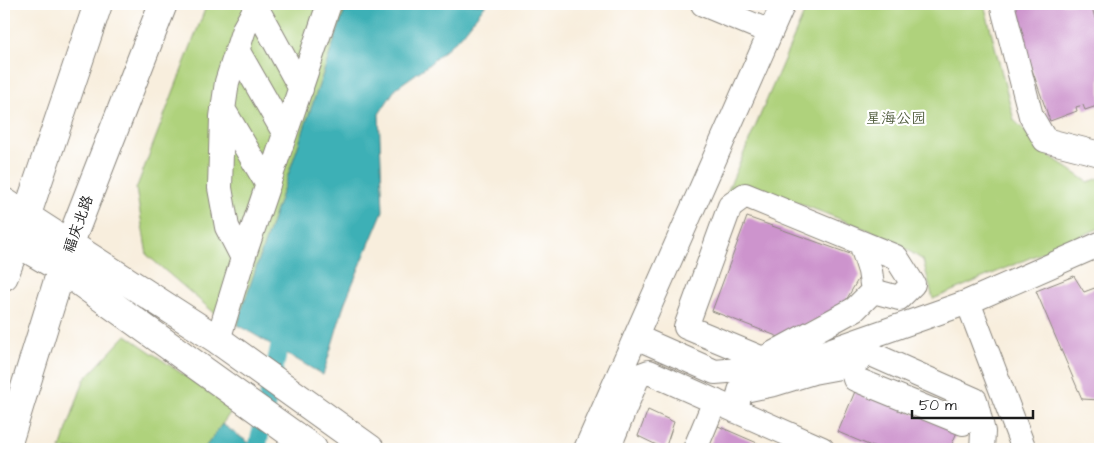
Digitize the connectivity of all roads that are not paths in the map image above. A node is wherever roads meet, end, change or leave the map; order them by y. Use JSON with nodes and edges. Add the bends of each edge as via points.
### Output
{"nodes":[{"id":1,"x":98,"y":4,"type":"edge"},
{"id":2,"x":163,"y":4,"type":"edge"},
{"id":3,"x":330,"y":4,"type":"edge"},
{"id":4,"x":703,"y":4,"type":"edge"},
{"id":5,"x":783,"y":4,"type":"edge"},
{"id":6,"x":1002,"y":4,"type":"edge"},
{"id":7,"x":257,"y":5,"type":"edge"},
{"id":8,"x":731,"y":9,"type":"edge"},
{"id":9,"x":770,"y":32,"type":"junction"},
{"id":10,"x":237,"y":50,"type":"junction"},
{"id":11,"x":300,"y":89,"type":"junction"},
{"id":12,"x":223,"y":109,"type":"junction"},
{"id":13,"x":285,"y":134,"type":"junction"},
{"id":14,"x":1100,"y":154,"type":"edge"},
{"id":15,"x":268,"y":185,"type":"junction"},
{"id":16,"x":4,"y":202,"type":"edge"},
{"id":17,"x":26,"y":217,"type":"junction"},
{"id":18,"x":10,"y":239,"type":"edge"},
{"id":19,"x":862,"y":243,"type":"junction"},
{"id":20,"x":1100,"y":244,"type":"edge"},
{"id":21,"x":66,"y":257,"type":"junction"},
{"id":22,"x":243,"y":258,"type":"junction"},
{"id":23,"x":4,"y":276,"type":"edge"},
{"id":24,"x":873,"y":291,"type":"junction"},
{"id":25,"x":968,"y":302,"type":"junction"},
{"id":26,"x":636,"y":337,"type":"junction"},
{"id":27,"x":218,"y":340,"type":"junction"},
{"id":28,"x":883,"y":359,"type":"junction"},
{"id":29,"x":760,"y":364,"type":"junction"},
{"id":30,"x":851,"y":365,"type":"junction"},
{"id":31,"x":906,"y":369,"type":"junction"},
{"id":32,"x":930,"y":380,"type":"junction"},
{"id":33,"x":882,"y":390,"type":"junction"},
{"id":34,"x":952,"y":390,"type":"junction"},
{"id":35,"x":975,"y":400,"type":"junction"},
{"id":36,"x":715,"y":401,"type":"junction"},
{"id":37,"x":738,"y":401,"type":"junction"},
{"id":38,"x":918,"y":404,"type":"junction"},
{"id":39,"x":942,"y":414,"type":"junction"},
{"id":40,"x":304,"y":443,"type":"edge"},
{"id":41,"x":6,"y":449,"type":"edge"},
{"id":42,"x":370,"y":449,"type":"edge"},
{"id":43,"x":586,"y":449,"type":"edge"},
{"id":44,"x":608,"y":449,"type":"edge"},
{"id":45,"x":695,"y":449,"type":"edge"},
{"id":46,"x":822,"y":449,"type":"edge"},
{"id":47,"x":982,"y":449,"type":"edge"},
{"id":48,"x":1024,"y":449,"type":"edge"}],
"edges":[{"from":1,"to":17,"type":"main road"},
{"from":2,"to":21,"type":"main road","name":"福庆北路"},
{"from":3,"to":11,"type":"street"},
{"from":4,"to":8,"type":"street"},
{"from":5,"to":9,"type":"street"},
{"from":6,"to":14,"type":"street","via":[[1031,116],[1045,140]]},
{"from":7,"to":10,"type":"street","via":[[244,28]]},
{"from":7,"to":11,"type":"street"},
{"from":8,"to":9,"type":"street"},
{"from":9,"to":26,"type":"street"},
{"from":10,"to":12,"type":"street"},
{"from":10,"to":13,"type":"street"},
{"from":11,"to":13,"type":"street"},
{"from":12,"to":15,"type":"street"},
{"from":12,"to":22,"type":"street","via":[[220,188],[227,227]]},
{"from":13,"to":15,"type":"street"},
{"from":15,"to":22,"type":"street"},
{"from":16,"to":17,"type":"main road"},
{"from":17,"to":18,"type":"main road"},
{"from":17,"to":21,"type":"main road"},
{"from":18,"to":21,"type":"main road"},
{"from":18,"to":23,"type":"main road"},
{"from":19,"to":24,"type":"street"},
{"from":19,"to":24,"type":"street","via":[[896,257],[913,284],[899,298]]},
{"from":19,"to":29,"type":"street","via":[[745,194],[730,206],[686,327]]},
{"from":20,"to":25,"type":"street"},
{"from":21,"to":27,"type":"main road"},
{"from":21,"to":40,"type":"main road","via":[[244,400]]},
{"from":21,"to":41,"type":"main road","name":"福庆北路"},
{"from":22,"to":27,"type":"street"},
{"from":24,"to":29,"type":"street","via":[[854,309]]},
{"from":25,"to":29,"type":"street","via":[[786,366]]},
{"from":25,"to":48,"type":"street"},
{"from":26,"to":29,"type":"street","via":[[715,372]]},
{"from":26,"to":43,"type":"street"},
{"from":27,"to":42,"type":"main road"},
{"from":28,"to":30,"type":"street","via":[[869,353]]},
{"from":28,"to":31,"type":"street"},
{"from":28,"to":33,"type":"street"},
{"from":29,"to":37,"type":"street"},
{"from":30,"to":33,"type":"street","via":[[855,379]]},
{"from":30,"to":37,"type":"street","via":[[774,384]]},
{"from":31,"to":32,"type":"street"},
{"from":31,"to":33,"type":"street"},
{"from":32,"to":34,"type":"street"},
{"from":32,"to":38,"type":"street"},
{"from":33,"to":38,"type":"street"},
{"from":34,"to":35,"type":"street"},
{"from":34,"to":39,"type":"street"},
{"from":35,"to":39,"type":"street","via":[[962,423]]},
{"from":35,"to":47,"type":"street","via":[[983,432]]},
{"from":36,"to":37,"type":"street"},
{"from":36,"to":44,"type":"street","via":[[649,372],[638,376]]},
{"from":36,"to":45,"type":"street"},
{"from":37,"to":46,"type":"street"},
{"from":38,"to":39,"type":"street"}]}
